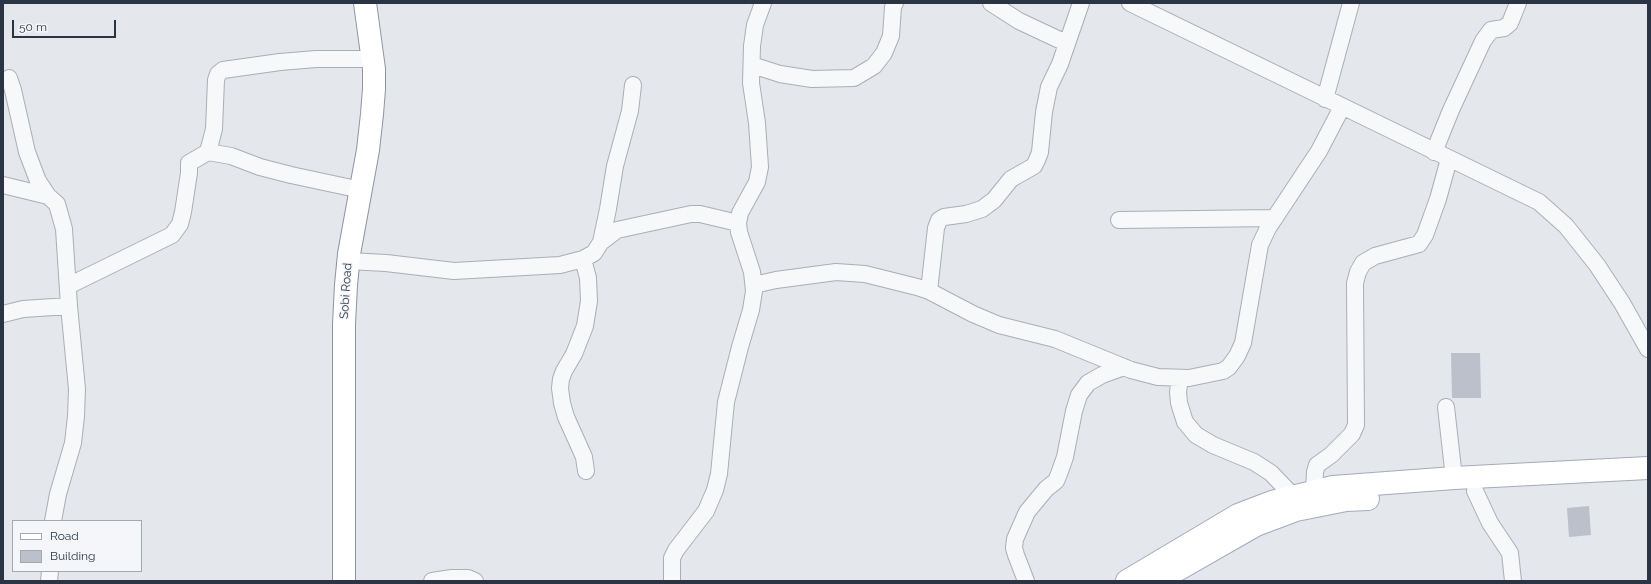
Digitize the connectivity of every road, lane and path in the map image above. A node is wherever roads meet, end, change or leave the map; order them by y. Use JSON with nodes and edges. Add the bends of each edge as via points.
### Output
{"nodes":[{"id":1,"x":365,"y":3,"type":"edge"},
{"id":2,"x":763,"y":3,"type":"edge"},
{"id":3,"x":895,"y":3,"type":"edge"},
{"id":4,"x":991,"y":3,"type":"edge"},
{"id":5,"x":1081,"y":3,"type":"edge"},
{"id":6,"x":1130,"y":3,"type":"edge"},
{"id":7,"x":1351,"y":3,"type":"edge"},
{"id":8,"x":1518,"y":3,"type":"edge"},
{"id":9,"x":1066,"y":43,"type":"junction"},
{"id":10,"x":373,"y":59,"type":"junction"},
{"id":11,"x":752,"y":65,"type":"junction"},
{"id":12,"x":9,"y":78,"type":"dead end"},
{"id":13,"x":633,"y":85,"type":"dead end"},
{"id":14,"x":1325,"y":99,"type":"junction"},
{"id":15,"x":1342,"y":107,"type":"junction"},
{"id":16,"x":208,"y":152,"type":"junction"},
{"id":17,"x":1434,"y":152,"type":"junction"},
{"id":18,"x":1449,"y":159,"type":"junction"},
{"id":19,"x":3,"y":185,"type":"edge"},
{"id":20,"x":361,"y":190,"type":"junction"},
{"id":21,"x":48,"y":196,"type":"junction"},
{"id":22,"x":1275,"y":218,"type":"junction"},
{"id":23,"x":1119,"y":220,"type":"dead end"},
{"id":24,"x":738,"y":223,"type":"junction"},
{"id":25,"x":601,"y":242,"type":"junction"},
{"id":26,"x":583,"y":259,"type":"junction"},
{"id":27,"x":348,"y":261,"type":"junction"},
{"id":28,"x":754,"y":285,"type":"junction"},
{"id":29,"x":68,"y":286,"type":"junction"},
{"id":30,"x":929,"y":292,"type":"junction"},
{"id":31,"x":69,"y":306,"type":"junction"},
{"id":32,"x":3,"y":314,"type":"edge"},
{"id":33,"x":1648,"y":349,"type":"edge"},
{"id":34,"x":1124,"y":367,"type":"junction"},
{"id":35,"x":1180,"y":378,"type":"junction"},
{"id":36,"x":1446,"y":407,"type":"dead end"},
{"id":37,"x":1648,"y":468,"type":"edge"},
{"id":38,"x":586,"y":471,"type":"dead end"},
{"id":39,"x":1454,"y":478,"type":"junction"},
{"id":40,"x":1648,"y":481,"type":"edge"},
{"id":41,"x":1475,"y":491,"type":"junction"},
{"id":42,"x":1304,"y":494,"type":"junction"},
{"id":43,"x":53,"y":520,"type":"edge"},
{"id":44,"x":344,"y":581,"type":"edge"},
{"id":45,"x":432,"y":581,"type":"edge"},
{"id":46,"x":475,"y":581,"type":"edge"},
{"id":47,"x":672,"y":581,"type":"edge"},
{"id":48,"x":1026,"y":581,"type":"edge"},
{"id":49,"x":1127,"y":581,"type":"edge"},
{"id":50,"x":1158,"y":581,"type":"edge"},
{"id":51,"x":1513,"y":581,"type":"edge"}],
"edges":[{"from":1,"to":10,"type":"main road","name":"Sobi Road"},
{"from":2,"to":11,"type":"street","via":[[755,25]]},
{"from":3,"to":11,"type":"street","via":[[891,36],[884,53],[874,66],[854,78],[812,79],[780,74]]},
{"from":4,"to":9,"type":"street","via":[[1019,21]]},
{"from":5,"to":9,"type":"street"},
{"from":6,"to":14,"type":"street"},
{"from":7,"to":14,"type":"street"},
{"from":8,"to":17,"type":"street","via":[[1510,23],[1501,29],[1491,30],[1483,41]]},
{"from":9,"to":30,"type":"street","via":[[1049,87],[1040,152],[1034,166],[1011,179],[994,200],[982,208],[939,220]]},
{"from":10,"to":16,"type":"street","via":[[316,59],[223,70],[216,80],[214,129]]},
{"from":10,"to":20,"type":"main road","name":"Sobi Road","via":[[372,114]]},
{"from":11,"to":24,"type":"street","via":[[751,83],[760,167],[757,182],[740,213]]},
{"from":12,"to":21,"type":"street","via":[[14,90],[27,152],[38,181]]},
{"from":13,"to":25,"type":"street","via":[[630,111],[615,166]]},
{"from":14,"to":15,"type":"street"},
{"from":15,"to":17,"type":"street"},
{"from":15,"to":22,"type":"street","via":[[1319,151]]},
{"from":16,"to":20,"type":"street","via":[[231,156],[292,175]]},
{"from":16,"to":29,"type":"street","via":[[189,163],[183,212],[180,224],[172,235]]},
{"from":17,"to":18,"type":"street"},
{"from":18,"to":33,"type":"street","via":[[1539,202],[1566,226],[1597,265]]},
{"from":18,"to":42,"type":"street","via":[[1438,199],[1425,235],[1419,244],[1375,256],[1363,263],[1358,272],[1355,283],[1356,425],[1352,434],[1317,465]]},
{"from":19,"to":21,"type":"street"},
{"from":20,"to":27,"type":"main road","name":"Sobi Road"},
{"from":21,"to":29,"type":"street","via":[[57,204],[64,229]]},
{"from":22,"to":23,"type":"street"},
{"from":22,"to":35,"type":"street","via":[[1260,245],[1243,343],[1237,356],[1223,371]]},
{"from":24,"to":25,"type":"street","via":[[691,214],[617,230]]},
{"from":24,"to":28,"type":"street"},
{"from":25,"to":26,"type":"street","via":[[594,252]]},
{"from":26,"to":27,"type":"street","via":[[560,265],[454,271]]},
{"from":26,"to":38,"type":"street","via":[[588,278],[589,301],[585,326],[564,371],[560,388],[566,417],[584,457]]},
{"from":27,"to":44,"type":"main road","name":"Sobi Road","via":[[344,324]]},
{"from":28,"to":30,"type":"street","via":[[836,272],[865,274]]},
{"from":28,"to":47,"type":"street","via":[[751,310],[726,402],[715,490],[706,511],[672,558]]},
{"from":29,"to":31,"type":"street"},
{"from":30,"to":34,"type":"street","via":[[992,322],[1055,339]]},
{"from":31,"to":32,"type":"street","via":[[23,309]]},
{"from":31,"to":43,"type":"street","via":[[77,389],[76,416],[73,443]]},
{"from":34,"to":35,"type":"street","via":[[1158,377]]},
{"from":34,"to":48,"type":"street","via":[[1088,383],[1079,395],[1065,457],[1056,481],[1027,512],[1015,539],[1014,548]]},
{"from":35,"to":42,"type":"street","via":[[1179,402],[1186,422],[1196,435],[1254,462]]},
{"from":36,"to":39,"type":"street"},
{"from":37,"to":39,"type":"main road"},
{"from":39,"to":42,"type":"main road","via":[[1333,487]]},
{"from":40,"to":41,"type":"main road"},
{"from":41,"to":50,"type":"main road","via":[[1346,500],[1296,510],[1256,525]]},
{"from":41,"to":51,"type":"street","via":[[1490,523],[1510,553]]},
{"from":42,"to":49,"type":"main road","via":[[1272,502],[1238,515]]},
{"from":45,"to":46,"type":"street","via":[[452,578],[468,578]]}]}
